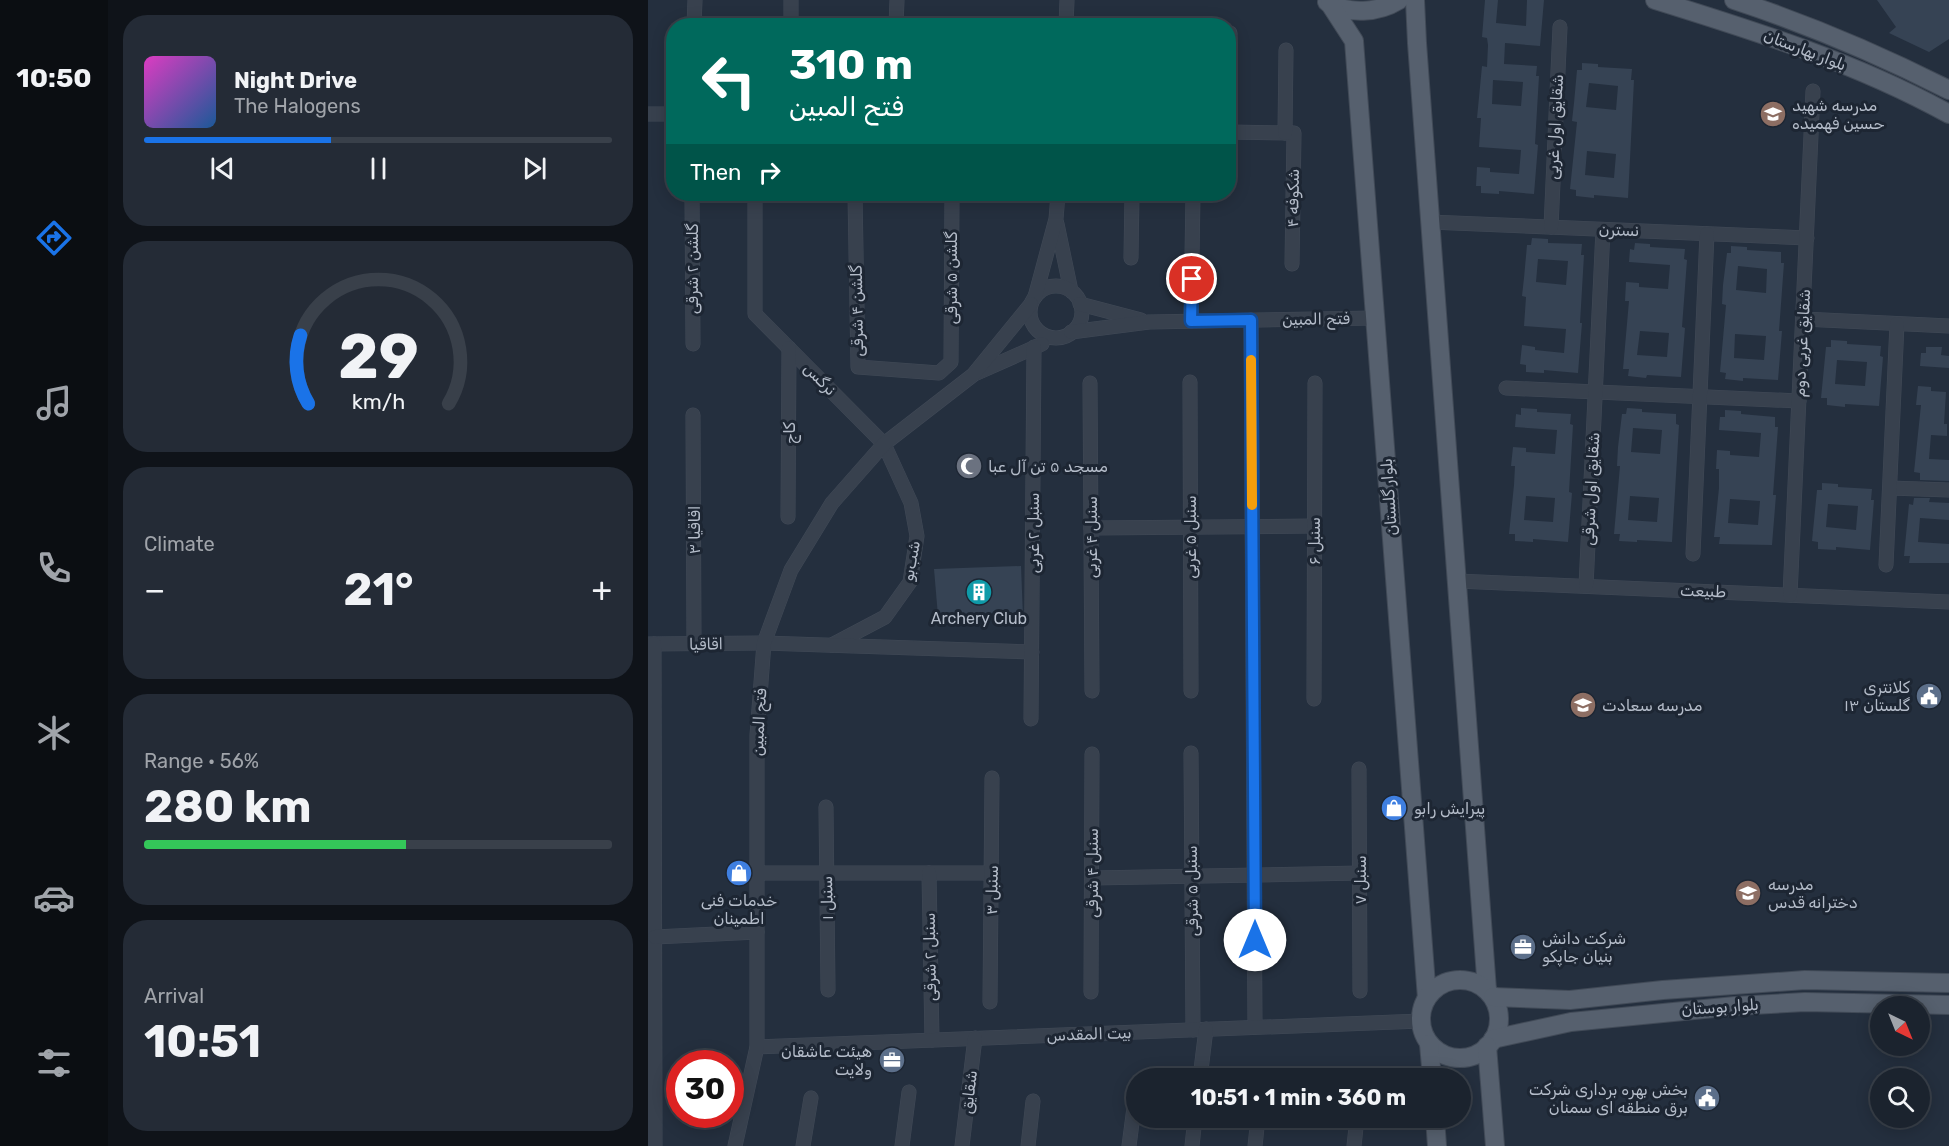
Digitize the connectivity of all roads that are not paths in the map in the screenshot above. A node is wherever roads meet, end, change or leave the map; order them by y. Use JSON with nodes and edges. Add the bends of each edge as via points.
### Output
{"nodes":[{"id":1,"x":695,"y":0,"type":"edge"},
{"id":2,"x":791,"y":0,"type":"edge"},
{"id":3,"x":897,"y":0,"type":"edge"},
{"id":4,"x":1067,"y":0,"type":"edge"},
{"id":5,"x":1399,"y":0,"type":"edge"},
{"id":6,"x":1415,"y":0,"type":"edge"},
{"id":7,"x":1655,"y":0,"type":"edge"},
{"id":8,"x":1734,"y":0,"type":"edge"},
{"id":9,"x":1327,"y":2,"type":"edge"},
{"id":10,"x":694,"y":18,"type":"edge"},
{"id":11,"x":791,"y":18,"type":"edge"},
{"id":12,"x":896,"y":18,"type":"edge"},
{"id":13,"x":1066,"y":18,"type":"edge"},
{"id":14,"x":1560,"y":27,"type":"dead end"},
{"id":15,"x":1286,"y":50,"type":"dead end"},
{"id":16,"x":1949,"y":90,"type":"edge"},
{"id":17,"x":1813,"y":91,"type":"dead end"},
{"id":18,"x":648,"y":114,"type":"edge"},
{"id":19,"x":666,"y":114,"type":"edge"},
{"id":20,"x":1949,"y":114,"type":"edge"},
{"id":21,"x":1236,"y":132,"type":"edge"},
{"id":22,"x":1290,"y":133,"type":"junction"},
{"id":23,"x":692,"y":201,"type":"edge"},
{"id":24,"x":755,"y":201,"type":"edge"},
{"id":25,"x":855,"y":201,"type":"edge"},
{"id":26,"x":952,"y":201,"type":"edge"},
{"id":27,"x":1057,"y":201,"type":"edge"},
{"id":28,"x":1132,"y":201,"type":"edge"},
{"id":29,"x":1193,"y":201,"type":"edge"},
{"id":30,"x":1056,"y":219,"type":"junction"},
{"id":31,"x":1430,"y":222,"type":"junction"},
{"id":32,"x":1551,"y":227,"type":"junction"},
{"id":33,"x":1603,"y":230,"type":"junction"},
{"id":34,"x":1707,"y":234,"type":"junction"},
{"id":35,"x":1807,"y":238,"type":"junction"},
{"id":36,"x":1131,"y":258,"type":"dead end"},
{"id":37,"x":1292,"y":264,"type":"dead end"},
{"id":38,"x":1071,"y":291,"type":"junction"},
{"id":39,"x":1033,"y":300,"type":"junction"},
{"id":40,"x":1080,"y":304,"type":"junction"},
{"id":41,"x":1375,"y":318,"type":"junction"},
{"id":42,"x":1251,"y":320,"type":"junction"},
{"id":43,"x":1803,"y":320,"type":"junction"},
{"id":44,"x":1191,"y":321,"type":"junction"},
{"id":45,"x":1149,"y":322,"type":"junction"},
{"id":46,"x":1897,"y":324,"type":"junction"},
{"id":47,"x":1949,"y":326,"type":"edge"},
{"id":48,"x":1071,"y":332,"type":"junction"},
{"id":49,"x":1056,"y":337,"type":"junction"},
{"id":50,"x":693,"y":344,"type":"dead end"},
{"id":51,"x":1034,"y":347,"type":"junction"},
{"id":52,"x":789,"y":348,"type":"junction"},
{"id":53,"x":951,"y":362,"type":"joint"},
{"id":54,"x":973,"y":375,"type":"junction"},
{"id":55,"x":1190,"y":382,"type":"dead end"},
{"id":56,"x":1090,"y":383,"type":"dead end"},
{"id":57,"x":1314,"y":383,"type":"dead end"},
{"id":58,"x":1506,"y":388,"type":"dead end"},
{"id":59,"x":1596,"y":392,"type":"junction"},
{"id":60,"x":1700,"y":397,"type":"junction"},
{"id":61,"x":1799,"y":401,"type":"junction"},
{"id":62,"x":693,"y":415,"type":"dead end"},
{"id":63,"x":885,"y":444,"type":"junction"},
{"id":64,"x":1890,"y":488,"type":"junction"},
{"id":65,"x":1949,"y":490,"type":"edge"},
{"id":66,"x":788,"y":517,"type":"dead end"},
{"id":67,"x":1314,"y":526,"type":"junction"},
{"id":68,"x":1190,"y":527,"type":"junction"},
{"id":69,"x":1252,"y":527,"type":"junction"},
{"id":70,"x":1091,"y":528,"type":"junction"},
{"id":71,"x":1693,"y":554,"type":"dead end"},
{"id":72,"x":1886,"y":565,"type":"dead end"},
{"id":73,"x":1457,"y":580,"type":"junction"},
{"id":74,"x":1586,"y":586,"type":"junction"},
{"id":75,"x":1790,"y":595,"type":"junction"},
{"id":76,"x":1949,"y":602,"type":"edge"},
{"id":77,"x":764,"y":643,"type":"junction"},
{"id":78,"x":651,"y":644,"type":"edge"},
{"id":79,"x":694,"y":644,"type":"junction"},
{"id":80,"x":832,"y":645,"type":"junction"},
{"id":81,"x":1032,"y":652,"type":"junction"},
{"id":82,"x":1191,"y":690,"type":"dead end"},
{"id":83,"x":1092,"y":691,"type":"dead end"},
{"id":84,"x":1314,"y":699,"type":"dead end"},
{"id":85,"x":1031,"y":719,"type":"dead end"},
{"id":86,"x":1191,"y":753,"type":"dead end"},
{"id":87,"x":1092,"y":754,"type":"dead end"},
{"id":88,"x":1359,"y":769,"type":"dead end"},
{"id":89,"x":992,"y":778,"type":"dead end"},
{"id":90,"x":825,"y":807,"type":"dead end"},
{"id":91,"x":757,"y":873,"type":"junction"},
{"id":92,"x":826,"y":873,"type":"junction"},
{"id":93,"x":929,"y":873,"type":"junction"},
{"id":94,"x":992,"y":873,"type":"junction"},
{"id":95,"x":1361,"y":873,"type":"junction"},
{"id":96,"x":1254,"y":875,"type":"junction"},
{"id":97,"x":1192,"y":876,"type":"junction"},
{"id":98,"x":1092,"y":878,"type":"junction"},
{"id":99,"x":757,"y":932,"type":"junction"},
{"id":100,"x":655,"y":937,"type":"junction"},
{"id":101,"x":1949,"y":983,"type":"edge"},
{"id":102,"x":828,"y":990,"type":"dead end"},
{"id":103,"x":1360,"y":991,"type":"dead end"},
{"id":104,"x":1091,"y":992,"type":"dead end"},
{"id":105,"x":1490,"y":994,"type":"junction"},
{"id":106,"x":1427,"y":998,"type":"junction"},
{"id":107,"x":990,"y":1002,"type":"dead end"},
{"id":108,"x":1949,"y":1005,"type":"edge"},
{"id":109,"x":1421,"y":1021,"type":"junction"},
{"id":110,"x":1255,"y":1027,"type":"junction"},
{"id":111,"x":1200,"y":1029,"type":"junction"},
{"id":112,"x":975,"y":1038,"type":"junction"},
{"id":113,"x":932,"y":1040,"type":"junction"},
{"id":114,"x":1490,"y":1043,"type":"junction"},
{"id":115,"x":1430,"y":1044,"type":"junction"},
{"id":116,"x":757,"y":1047,"type":"junction"},
{"id":117,"x":1200,"y":1068,"type":"edge"},
{"id":118,"x":1431,"y":1068,"type":"edge"},
{"id":119,"x":909,"y":1092,"type":"dead end"},
{"id":120,"x":811,"y":1098,"type":"dead end"},
{"id":121,"x":1034,"y":1101,"type":"dead end"},
{"id":122,"x":1131,"y":1128,"type":"edge"},
{"id":123,"x":1194,"y":1128,"type":"edge"},
{"id":124,"x":1257,"y":1128,"type":"edge"},
{"id":125,"x":1356,"y":1128,"type":"edge"},
{"id":126,"x":1436,"y":1128,"type":"edge"},
{"id":127,"x":655,"y":1146,"type":"edge"},
{"id":128,"x":735,"y":1146,"type":"edge"},
{"id":129,"x":803,"y":1146,"type":"edge"},
{"id":130,"x":902,"y":1146,"type":"edge"},
{"id":131,"x":962,"y":1146,"type":"edge"},
{"id":132,"x":1028,"y":1146,"type":"edge"},
{"id":133,"x":1129,"y":1146,"type":"edge"},
{"id":134,"x":1192,"y":1146,"type":"edge"},
{"id":135,"x":1255,"y":1146,"type":"edge"},
{"id":136,"x":1354,"y":1146,"type":"edge"},
{"id":137,"x":1437,"y":1146,"type":"edge"},
{"id":138,"x":1495,"y":1146,"type":"edge"}],
"edges":[{"from":1,"to":10,"type":"street"},
{"from":2,"to":11,"type":"street"},
{"from":3,"to":12,"type":"street"},
{"from":4,"to":13,"type":"street"},
{"from":5,"to":9,"type":"main road","via":[[1375,10],[1352,11]]},
{"from":6,"to":31,"type":"main road"},
{"from":7,"to":20,"type":"main road","name":"بلوار بهارستان","via":[[1819,56],[1925,100]]},
{"from":8,"to":16,"type":"main road","name":"بلوار بهارستان","via":[[1850,45]]},
{"from":9,"to":41,"type":"main road","name":"بلوار گلستان","via":[[1354,41]]},
{"from":14,"to":32,"type":"street","name":"شقایق اول غربی"},
{"from":15,"to":22,"type":"street","name":"شکوفه ۴"},
{"from":17,"to":35,"type":"street","name":"شقایق غربی دوم"},
{"from":18,"to":19,"type":"street"},
{"from":21,"to":22,"type":"street"},
{"from":22,"to":37,"type":"street","name":"شکوفه ۴"},
{"from":23,"to":50,"type":"street","name":"گلشن ۲ شرقی"},
{"from":24,"to":52,"type":"street","name":"نرگس","via":[[755,314]]},
{"from":25,"to":53,"type":"street","name":"گلشن ۴ شرقی","via":[[858,367],[939,373]]},
{"from":26,"to":53,"type":"street","name":"گلشن ۵ شرقی"},
{"from":27,"to":30,"type":"street"},
{"from":28,"to":36,"type":"street"},
{"from":29,"to":44,"type":"street"},
{"from":30,"to":38,"type":"street"},
{"from":30,"to":39,"type":"street"},
{"from":31,"to":32,"type":"street","name":"نسترن"},
{"from":31,"to":73,"type":"main road"},
{"from":32,"to":33,"type":"street","name":"نسترن"},
{"from":33,"to":34,"type":"street","name":"نسترن"},
{"from":33,"to":59,"type":"street"},
{"from":34,"to":35,"type":"street","name":"نسترن"},
{"from":34,"to":60,"type":"street"},
{"from":35,"to":43,"type":"street","name":"شقایق غربی دوم"},
{"from":38,"to":39,"type":"street","via":[[1048,287]]},
{"from":38,"to":40,"type":"street"},
{"from":39,"to":49,"type":"street","via":[[1031,320],[1035,327]]},
{"from":39,"to":54,"type":"street"},
{"from":40,"to":45,"type":"street"},
{"from":40,"to":48,"type":"street","via":[[1080,319]]},
{"from":41,"to":42,"type":"street","name":"فتح المبین"},
{"from":41,"to":106,"type":"main road","name":"بلوار گلستان"},
{"from":42,"to":44,"type":"street","name":"فتح المبین"},
{"from":42,"to":69,"type":"street"},
{"from":43,"to":46,"type":"street"},
{"from":43,"to":61,"type":"street","name":"شقایق غربی دوم"},
{"from":44,"to":45,"type":"street","name":"فتح المبین"},
{"from":45,"to":48,"type":"street"},
{"from":46,"to":47,"type":"street"},
{"from":46,"to":64,"type":"street"},
{"from":48,"to":49,"type":"street"},
{"from":49,"to":51,"type":"street"},
{"from":51,"to":54,"type":"street"},
{"from":51,"to":81,"type":"street","name":"سنبل ۲ غربی"},
{"from":52,"to":63,"type":"street","name":"نرگس"},
{"from":52,"to":66,"type":"street","name":"کاج"},
{"from":54,"to":63,"type":"street","name":"فتح المبین"},
{"from":55,"to":68,"type":"street","name":"سنبل ۵ غربی"},
{"from":56,"to":70,"type":"street","name":"سنبل ۴ غربی"},
{"from":57,"to":67,"type":"street","name":"سنبل ۶"},
{"from":58,"to":59,"type":"street"},
{"from":59,"to":60,"type":"street"},
{"from":59,"to":74,"type":"street","name":"شقایق اول شرقی"},
{"from":60,"to":61,"type":"street"},
{"from":60,"to":71,"type":"street"},
{"from":61,"to":75,"type":"street","name":"شقایق غربی دوم"},
{"from":62,"to":79,"type":"street","name":"اقاقیا ۳"},
{"from":63,"to":77,"type":"street","name":"فتح المبین","via":[[832,503],[791,570]]},
{"from":63,"to":80,"type":"street","name":"شب‌بو","via":[[913,514],[916,536],[910,582],[885,617]]},
{"from":64,"to":65,"type":"street"},
{"from":64,"to":72,"type":"street"},
{"from":67,"to":69,"type":"street"},
{"from":67,"to":84,"type":"street","name":"سنبل ۶"},
{"from":68,"to":69,"type":"street"},
{"from":68,"to":70,"type":"street"},
{"from":68,"to":82,"type":"street","name":"سنبل ۵ غربی"},
{"from":69,"to":96,"type":"street"},
{"from":70,"to":83,"type":"street","name":"سنبل ۴ غربی"},
{"from":73,"to":74,"type":"street","name":"طبیعت"},
{"from":73,"to":105,"type":"main road"},
{"from":74,"to":75,"type":"street","name":"طبیعت"},
{"from":75,"to":76,"type":"street","name":"طبیعت"},
{"from":77,"to":79,"type":"street","name":"اقاقیا"},
{"from":77,"to":80,"type":"street","name":"اقاقیا"},
{"from":77,"to":91,"type":"street","name":"فتح المبین","via":[[757,735]]},
{"from":78,"to":79,"type":"street","name":"اقاقیا"},
{"from":78,"to":100,"type":"street"},
{"from":80,"to":81,"type":"street","name":"اقاقیا"},
{"from":81,"to":85,"type":"street","name":"سنبل ۲ غربی"},
{"from":86,"to":97,"type":"street","name":"سنبل ۵ شرقی"},
{"from":87,"to":98,"type":"street","name":"سنبل ۴ شرقی"},
{"from":88,"to":95,"type":"street","name":"سنبل ۷"},
{"from":89,"to":94,"type":"street","name":"سنبل ۳"},
{"from":90,"to":92,"type":"street","name":"سنبل ۱"},
{"from":91,"to":92,"type":"street"},
{"from":91,"to":99,"type":"street","name":"فتح المبین"},
{"from":92,"to":93,"type":"street"},
{"from":92,"to":102,"type":"street","name":"سنبل ۱"},
{"from":93,"to":94,"type":"street"},
{"from":93,"to":113,"type":"street","name":"سنبل ۲ شرقی"},
{"from":94,"to":107,"type":"street","name":"سنبل ۳"},
{"from":95,"to":96,"type":"street"},
{"from":95,"to":103,"type":"street","name":"سنبل ۷"},
{"from":96,"to":97,"type":"street"},
{"from":96,"to":110,"type":"street"},
{"from":97,"to":98,"type":"street"},
{"from":97,"to":111,"type":"street","name":"سنبل ۵ شرقی"},
{"from":98,"to":104,"type":"street","name":"سنبل ۴ شرقی"},
{"from":99,"to":100,"type":"street"},
{"from":99,"to":116,"type":"street","name":"فتح المبین"},
{"from":100,"to":127,"type":"street"},
{"from":101,"to":105,"type":"main road","name":"بلوار بوستان","via":[[1805,980],[1570,1000]]},
{"from":105,"to":106,"type":"main road","via":[[1475,983],[1462,980],[1436,987]]},
{"from":105,"to":114,"type":"main road","via":[[1499,1018]]},
{"from":106,"to":109,"type":"main road"},
{"from":108,"to":114,"type":"main road","name":"بلوار بوستان","via":[[1735,1005],[1571,1022]]},
{"from":109,"to":110,"type":"street","name":"بیت المقدس"},
{"from":109,"to":115,"type":"main road"},
{"from":110,"to":111,"type":"street","name":"بیت المقدس"},
{"from":111,"to":112,"type":"street","name":"بیت المقدس"},
{"from":111,"to":117,"type":"street","name":"سنبل ۵ شرقی"},
{"from":112,"to":113,"type":"street","name":"بیت المقدس"},
{"from":112,"to":131,"type":"street","name":"شقایق"},
{"from":113,"to":116,"type":"street","name":"بیت المقدس"},
{"from":114,"to":115,"type":"main road","via":[[1476,1054],[1464,1057],[1451,1057]]},
{"from":114,"to":138,"type":"main road"},
{"from":115,"to":118,"type":"main road"},
{"from":116,"to":128,"type":"street","name":"فتح المبین"},
{"from":119,"to":130,"type":"street"},
{"from":120,"to":129,"type":"street"},
{"from":121,"to":132,"type":"street"},
{"from":122,"to":133,"type":"street"},
{"from":123,"to":134,"type":"street"},
{"from":124,"to":135,"type":"street"},
{"from":125,"to":136,"type":"street"},
{"from":126,"to":137,"type":"main road"}]}
